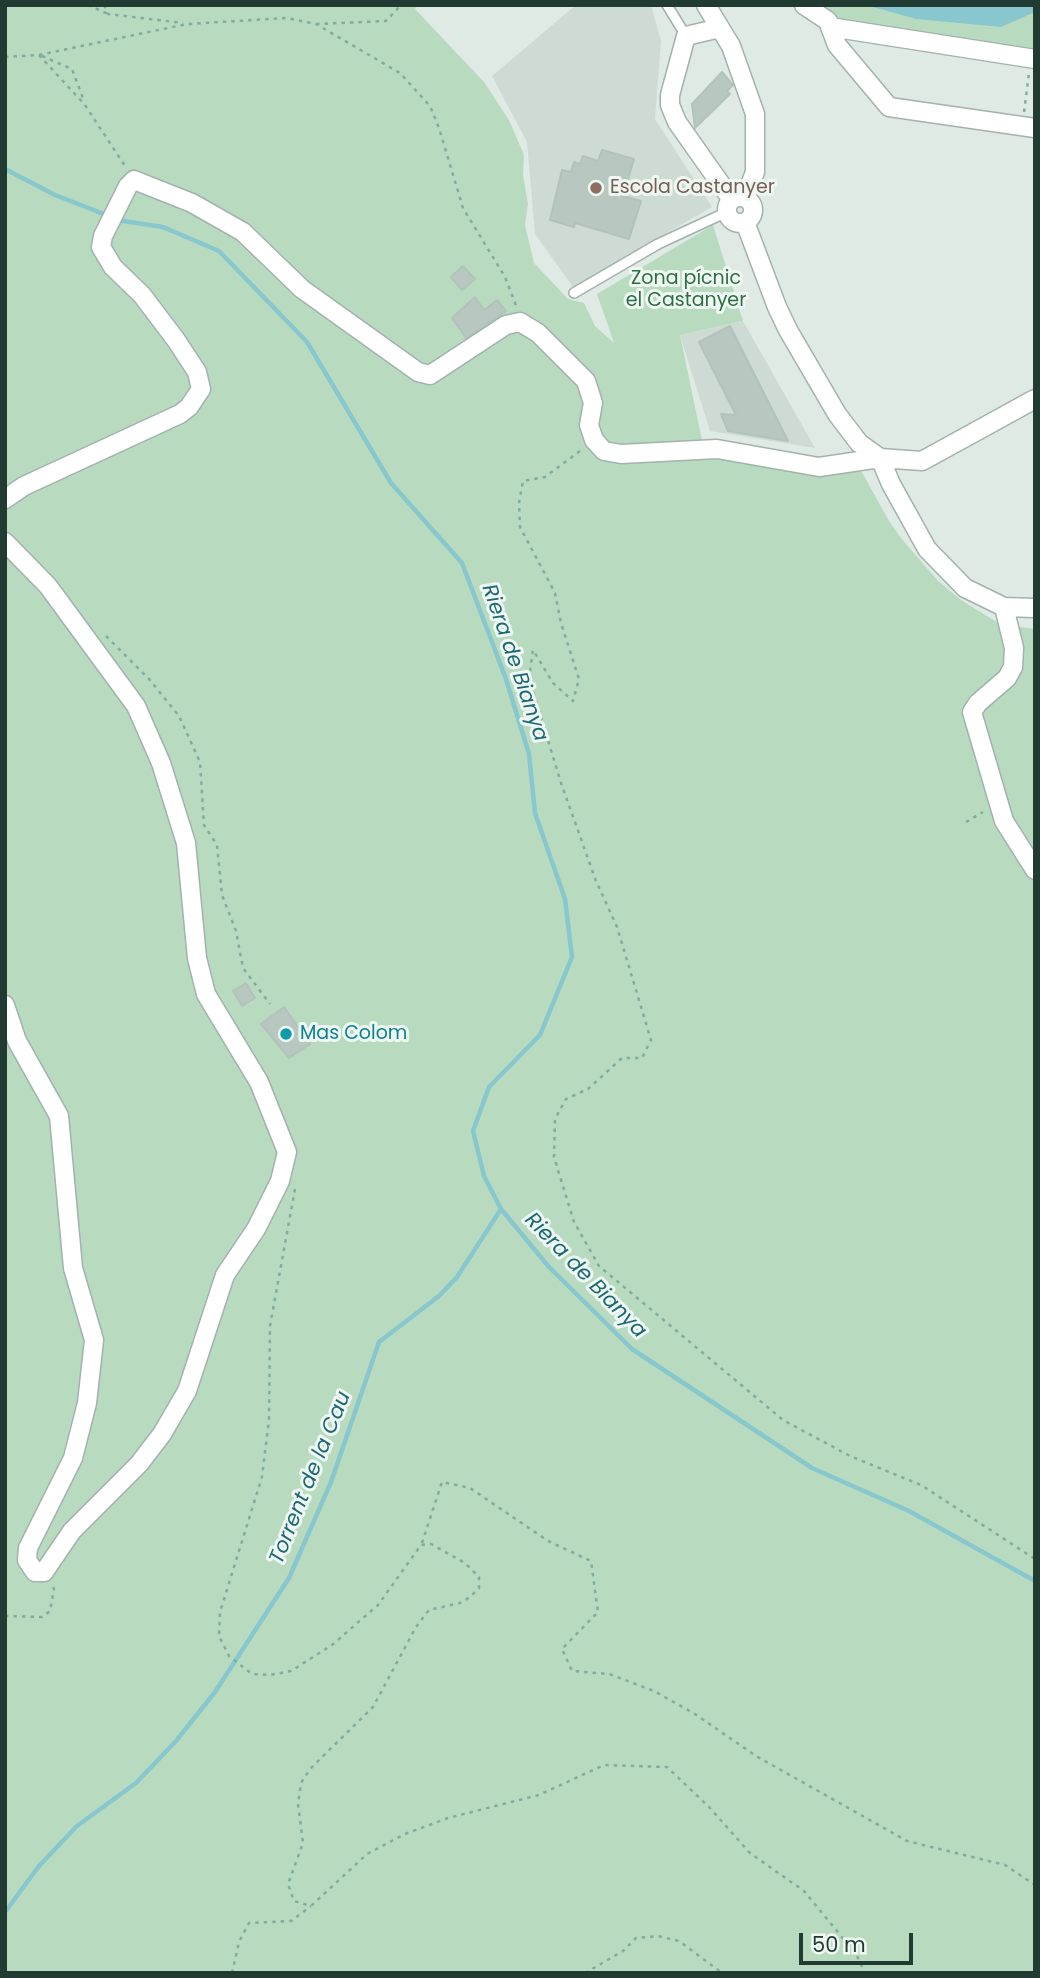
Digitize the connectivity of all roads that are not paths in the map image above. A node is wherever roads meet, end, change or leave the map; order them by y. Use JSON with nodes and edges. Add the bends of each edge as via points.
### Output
{"nodes":[{"id":1,"x":667,"y":5,"type":"edge"},
{"id":2,"x":706,"y":5,"type":"edge"},
{"id":3,"x":804,"y":5,"type":"edge"},
{"id":4,"x":830,"y":27,"type":"junction"},
{"id":5,"x":720,"y":28,"type":"junction"},
{"id":6,"x":686,"y":36,"type":"junction"},
{"id":7,"x":1033,"y":58,"type":"edge"},
{"id":8,"x":1035,"y":128,"type":"edge"},
{"id":9,"x":734,"y":204,"type":"junction"},
{"id":10,"x":574,"y":293,"type":"dead end"},
{"id":11,"x":1035,"y":399,"type":"edge"},
{"id":12,"x":880,"y":458,"type":"junction"},
{"id":13,"x":5,"y":499,"type":"edge"},
{"id":14,"x":5,"y":542,"type":"edge"},
{"id":15,"x":1004,"y":607,"type":"junction"},
{"id":16,"x":1035,"y":608,"type":"edge"},
{"id":17,"x":1035,"y":870,"type":"edge"},
{"id":18,"x":5,"y":1005,"type":"edge"}],
"edges":[{"from":1,"to":6,"type":"lane"},
{"from":2,"to":5,"type":"street"},
{"from":3,"to":4,"type":"street"},
{"from":4,"to":7,"type":"street"},
{"from":4,"to":8,"type":"street","via":[[837,46],[889,107]]},
{"from":5,"to":6,"type":"street"},
{"from":5,"to":9,"type":"street","via":[[755,114],[755,172]]},
{"from":6,"to":9,"type":"street","via":[[670,105]]},
{"from":9,"to":10,"type":"lane"},
{"from":9,"to":12,"type":"street","via":[[752,207],[745,222],[788,330],[837,414],[859,443]]},
{"from":11,"to":12,"type":"street","via":[[922,461]]},
{"from":12,"to":13,"type":"street","via":[[819,467],[717,449],[604,451],[589,425],[593,403],[586,381],[538,333],[520,322],[506,325],[430,375],[418,372],[302,289],[243,232],[192,203],[131,183],[101,247],[176,340],[197,372],[201,390],[180,414]]},
{"from":12,"to":15,"type":"street","via":[[928,549],[965,588]]},
{"from":14,"to":18,"type":"street","via":[[48,586],[136,706],[161,763],[186,844],[197,958],[206,993],[260,1082],[287,1152],[280,1181],[262,1217],[225,1275],[187,1391],[139,1464],[72,1531],[44,1572],[31,1568],[29,1548],[73,1458],[87,1403],[94,1340],[73,1268],[59,1116],[17,1041]]},
{"from":15,"to":16,"type":"street"},
{"from":15,"to":17,"type":"street","via":[[1014,648],[1013,667],[972,712],[1003,821]]}]}
